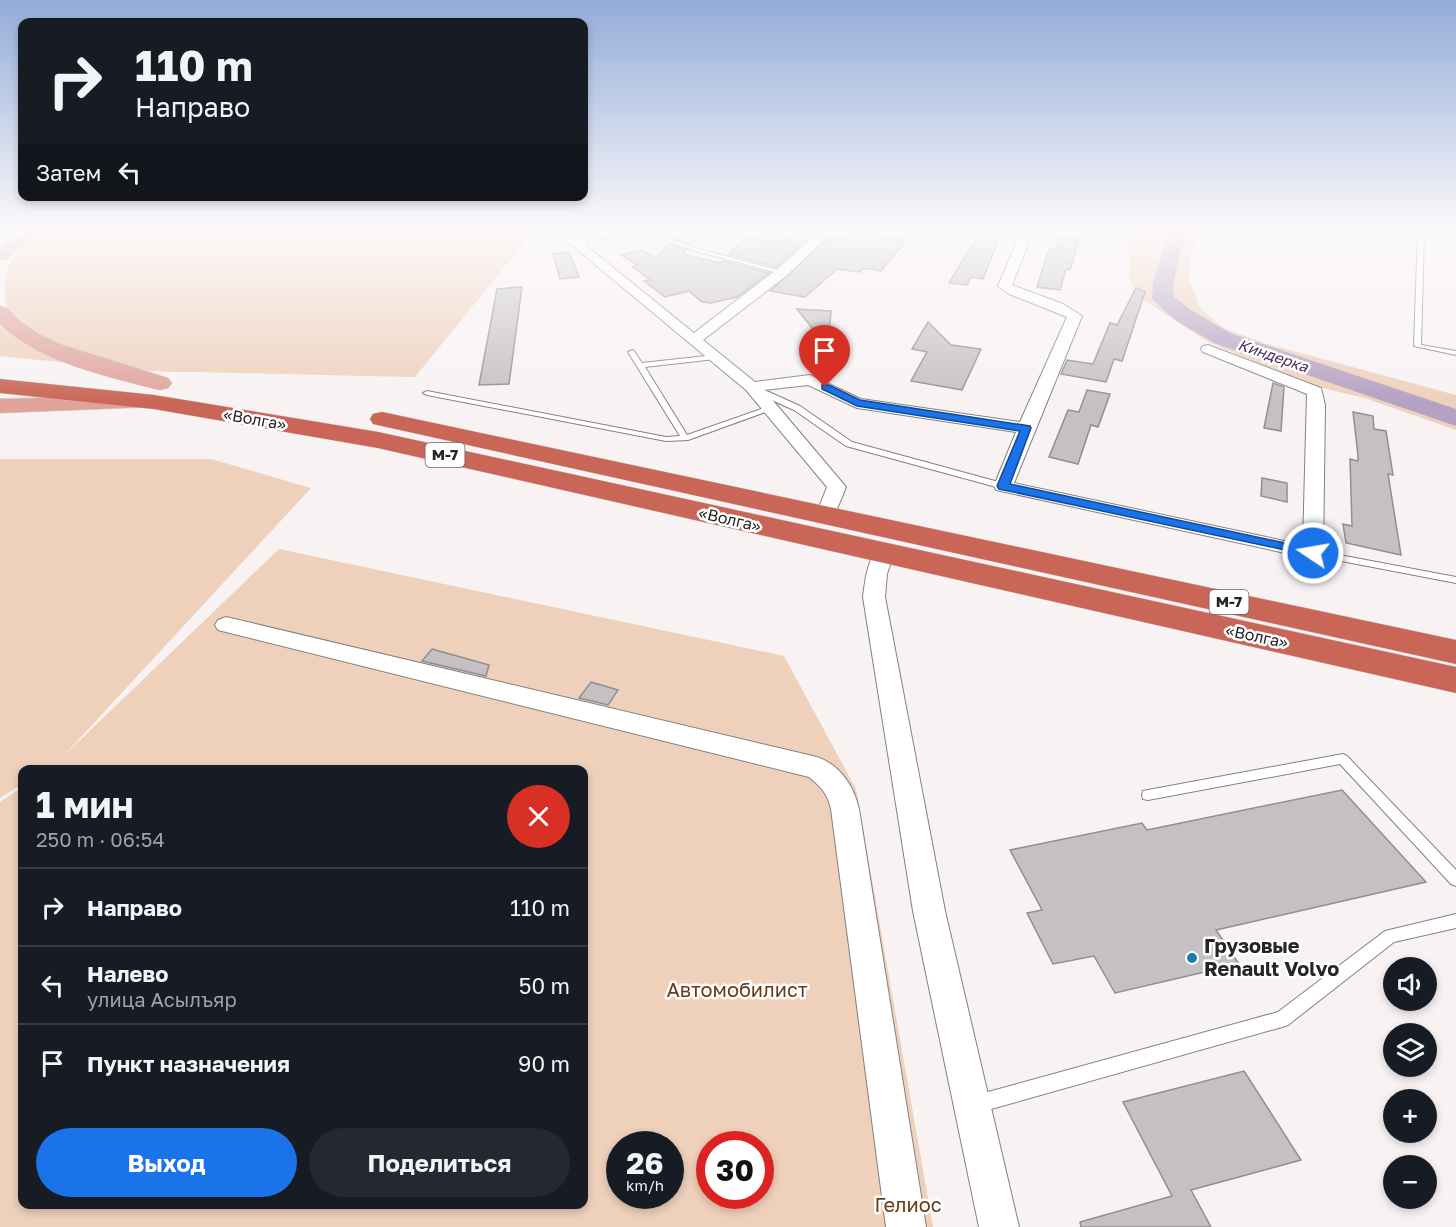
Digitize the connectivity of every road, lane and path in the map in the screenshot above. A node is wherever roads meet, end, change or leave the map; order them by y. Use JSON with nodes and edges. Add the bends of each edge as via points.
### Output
{"nodes":[{"id":1,"x":632,"y":289,"type":"edge"},
{"id":2,"x":760,"y":289,"type":"edge"},
{"id":3,"x":1010,"y":289,"type":"edge"},
{"id":4,"x":1419,"y":289,"type":"edge"},
{"id":5,"x":0,"y":312,"type":"edge"},
{"id":6,"x":694,"y":340,"type":"junction"},
{"id":7,"x":1208,"y":349,"type":"dead end"},
{"id":8,"x":632,"y":352,"type":"dead end"},
{"id":9,"x":1456,"y":353,"type":"edge"},
{"id":10,"x":715,"y":357,"type":"junction"},
{"id":11,"x":640,"y":365,"type":"junction"},
{"id":12,"x":0,"y":367,"type":"edge"},
{"id":13,"x":0,"y":386,"type":"edge"},
{"id":14,"x":752,"y":387,"type":"junction"},
{"id":15,"x":157,"y":393,"type":"junction"},
{"id":16,"x":427,"y":393,"type":"dead end"},
{"id":17,"x":0,"y":406,"type":"edge"},
{"id":18,"x":770,"y":409,"type":"junction"},
{"id":19,"x":1026,"y":428,"type":"junction"},
{"id":20,"x":685,"y":438,"type":"junction"},
{"id":21,"x":1003,"y":486,"type":"junction"},
{"id":22,"x":826,"y":515,"type":"junction"},
{"id":23,"x":884,"y":553,"type":"junction"},
{"id":24,"x":1313,"y":553,"type":"junction"},
{"id":25,"x":1456,"y":580,"type":"edge"},
{"id":26,"x":226,"y":625,"type":"dead end"},
{"id":27,"x":1456,"y":652,"type":"edge"},
{"id":28,"x":1456,"y":680,"type":"edge"},
{"id":29,"x":1148,"y":795,"type":"dead end"},
{"id":30,"x":1456,"y":880,"type":"edge"},
{"id":31,"x":1456,"y":921,"type":"edge"},
{"id":32,"x":973,"y":1105,"type":"junction"},
{"id":33,"x":906,"y":1227,"type":"edge"},
{"id":34,"x":999,"y":1227,"type":"edge"}],
"edges":[{"from":1,"to":6,"type":"street"},
{"from":2,"to":6,"type":"street"},
{"from":3,"to":19,"type":"street","via":[[1060,306],[1075,316]]},
{"from":4,"to":9,"type":"lane","via":[[1417,346]]},
{"from":5,"to":15,"type":"main road","via":[[14,327],[36,340]]},
{"from":6,"to":10,"type":"street"},
{"from":7,"to":24,"type":"street","via":[[1315,391]]},
{"from":8,"to":11,"type":"lane"},
{"from":10,"to":11,"type":"lane"},
{"from":10,"to":14,"type":"street"},
{"from":11,"to":20,"type":"lane"},
{"from":12,"to":15,"type":"highway","name":"«Волга»","number":"М-7"},
{"from":13,"to":15,"type":"highway","name":"«Волга»","number":"М-7"},
{"from":14,"to":18,"type":"street"},
{"from":14,"to":19,"type":"street","via":[[810,380],[857,403]]},
{"from":14,"to":21,"type":"lane","via":[[797,408],[849,444]]},
{"from":15,"to":17,"type":"main road"},
{"from":15,"to":22,"type":"highway","name":"«Волга»","number":"М-7","via":[[406,423]]},
{"from":15,"to":23,"type":"highway","name":"«Волга»","number":"М-7"},
{"from":16,"to":20,"type":"lane","via":[[666,439]]},
{"from":18,"to":20,"type":"lane"},
{"from":18,"to":22,"type":"street","via":[[837,487]]},
{"from":19,"to":21,"type":"street"},
{"from":21,"to":24,"type":"street"},
{"from":22,"to":27,"type":"highway","name":"«Волга»","number":"М-7"},
{"from":23,"to":28,"type":"highway","name":"«Волга»","number":"М-7"},
{"from":23,"to":32,"type":"street","via":[[876,574],[874,597],[929,911]]},
{"from":24,"to":25,"type":"lane"},
{"from":26,"to":33,"type":"street","via":[[817,768],[838,785],[845,798]]},
{"from":29,"to":30,"type":"lane","via":[[1343,759]]},
{"from":31,"to":32,"type":"lane","via":[[1390,936],[1282,1019]]},
{"from":32,"to":34,"type":"street"}]}
